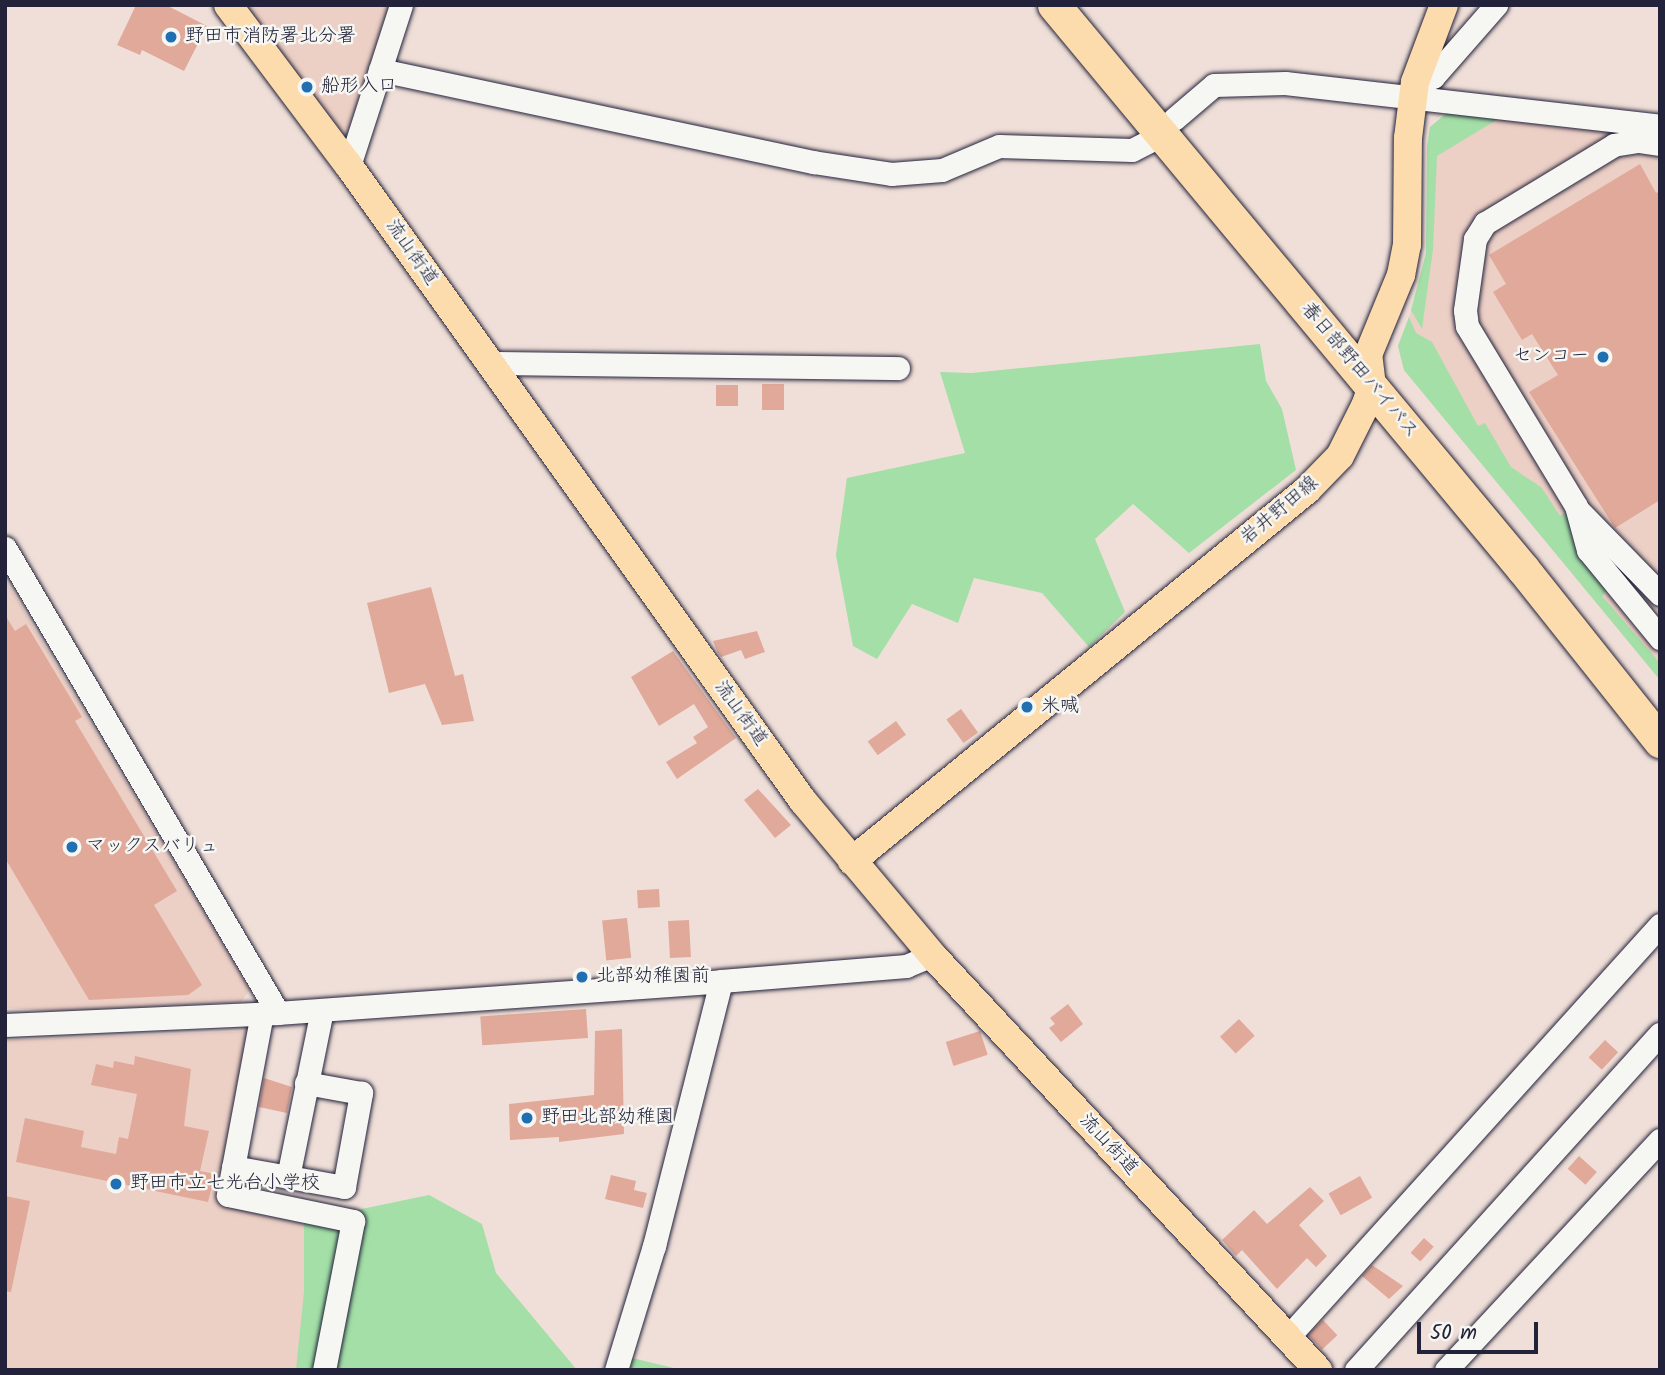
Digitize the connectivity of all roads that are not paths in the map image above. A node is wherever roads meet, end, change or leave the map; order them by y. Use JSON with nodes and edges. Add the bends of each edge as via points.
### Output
{"nodes":[{"id":1,"x":228,"y":5,"type":"edge"},
{"id":2,"x":401,"y":5,"type":"edge"},
{"id":3,"x":1054,"y":5,"type":"edge"},
{"id":4,"x":1080,"y":5,"type":"edge"},
{"id":5,"x":1444,"y":5,"type":"edge"},
{"id":6,"x":1496,"y":5,"type":"edge"},
{"id":7,"x":380,"y":70,"type":"junction"},
{"id":8,"x":1414,"y":90,"type":"junction"},
{"id":9,"x":1660,"y":126,"type":"edge"},
{"id":10,"x":1168,"y":127,"type":"junction"},
{"id":11,"x":1660,"y":144,"type":"edge"},
{"id":12,"x":349,"y":166,"type":"junction"},
{"id":13,"x":489,"y":363,"type":"junction"},
{"id":14,"x":898,"y":368,"type":"dead end"},
{"id":15,"x":1370,"y":370,"type":"junction"},
{"id":16,"x":1576,"y":506,"type":"junction"},
{"id":17,"x":5,"y":548,"type":"edge"},
{"id":18,"x":1660,"y":594,"type":"edge"},
{"id":19,"x":1660,"y":638,"type":"edge"},
{"id":20,"x":1660,"y":711,"type":"edge"},
{"id":21,"x":1660,"y":741,"type":"edge"},
{"id":22,"x":852,"y":861,"type":"junction"},
{"id":23,"x":1655,"y":941,"type":"edge"},
{"id":24,"x":932,"y":956,"type":"junction"},
{"id":25,"x":721,"y":981,"type":"junction"},
{"id":26,"x":322,"y":1010,"type":"junction"},
{"id":27,"x":270,"y":1013,"type":"junction"},
{"id":28,"x":5,"y":1025,"type":"edge"},
{"id":29,"x":1660,"y":1034,"type":"edge"},
{"id":30,"x":306,"y":1083,"type":"junction"},
{"id":31,"x":1660,"y":1140,"type":"edge"},
{"id":32,"x":233,"y":1167,"type":"junction"},
{"id":33,"x":288,"y":1177,"type":"junction"},
{"id":34,"x":1288,"y":1338,"type":"junction"},
{"id":35,"x":324,"y":1370,"type":"edge"},
{"id":36,"x":616,"y":1370,"type":"edge"},
{"id":37,"x":1318,"y":1370,"type":"edge"},
{"id":38,"x":1356,"y":1370,"type":"edge"},
{"id":39,"x":1446,"y":1370,"type":"edge"}],
"edges":[{"from":1,"to":12,"type":"main road","name":"流山街道"},
{"from":2,"to":7,"type":"street"},
{"from":3,"to":10,"type":"highway","name":"春日部野田バイパス"},
{"from":4,"to":10,"type":"highway","name":"春日部野田バイパス"},
{"from":5,"to":8,"type":"main road","name":"岩井野田線"},
{"from":6,"to":8,"type":"street","via":[[1433,77]]},
{"from":7,"to":10,"type":"street","via":[[813,162],[891,174],[942,170],[999,146],[1132,150]]},
{"from":7,"to":12,"type":"street"},
{"from":8,"to":9,"type":"street"},
{"from":8,"to":10,"type":"street","via":[[1285,83],[1214,85]]},
{"from":8,"to":15,"type":"main road","name":"岩井野田線","via":[[1408,138],[1407,245]]},
{"from":10,"to":15,"type":"highway","name":"春日部野田バイパス"},
{"from":11,"to":16,"type":"street","via":[[1614,145],[1485,223],[1475,239],[1467,326]]},
{"from":12,"to":13,"type":"main road","name":"流山街道"},
{"from":13,"to":14,"type":"street"},
{"from":13,"to":22,"type":"main road","name":"流山街道","via":[[764,748]]},
{"from":15,"to":20,"type":"highway","name":"春日部野田バイパス","via":[[1572,594]]},
{"from":15,"to":21,"type":"highway","name":"春日部野田バイパス"},
{"from":15,"to":22,"type":"main road","name":"岩井野田線","via":[[1340,456],[1316,481]]},
{"from":16,"to":18,"type":"street"},
{"from":16,"to":19,"type":"street","via":[[1588,550]]},
{"from":17,"to":27,"type":"street"},
{"from":22,"to":24,"type":"main road","name":"流山街道"},
{"from":23,"to":34,"type":"street"},
{"from":24,"to":25,"type":"street","via":[[906,966]]},
{"from":24,"to":34,"type":"main road","name":"流山街道"},
{"from":25,"to":26,"type":"street"},
{"from":25,"to":36,"type":"street","via":[[654,1246]]},
{"from":26,"to":27,"type":"street"},
{"from":26,"to":30,"type":"street"},
{"from":27,"to":28,"type":"street"},
{"from":27,"to":32,"type":"street"},
{"from":29,"to":38,"type":"street"},
{"from":30,"to":33,"type":"street"},
{"from":30,"to":33,"type":"street","via":[[361,1093],[344,1187]]},
{"from":31,"to":39,"type":"street"},
{"from":32,"to":33,"type":"street"},
{"from":32,"to":35,"type":"street","via":[[228,1195],[353,1221]]},
{"from":34,"to":37,"type":"main road","name":"流山街道"}]}
